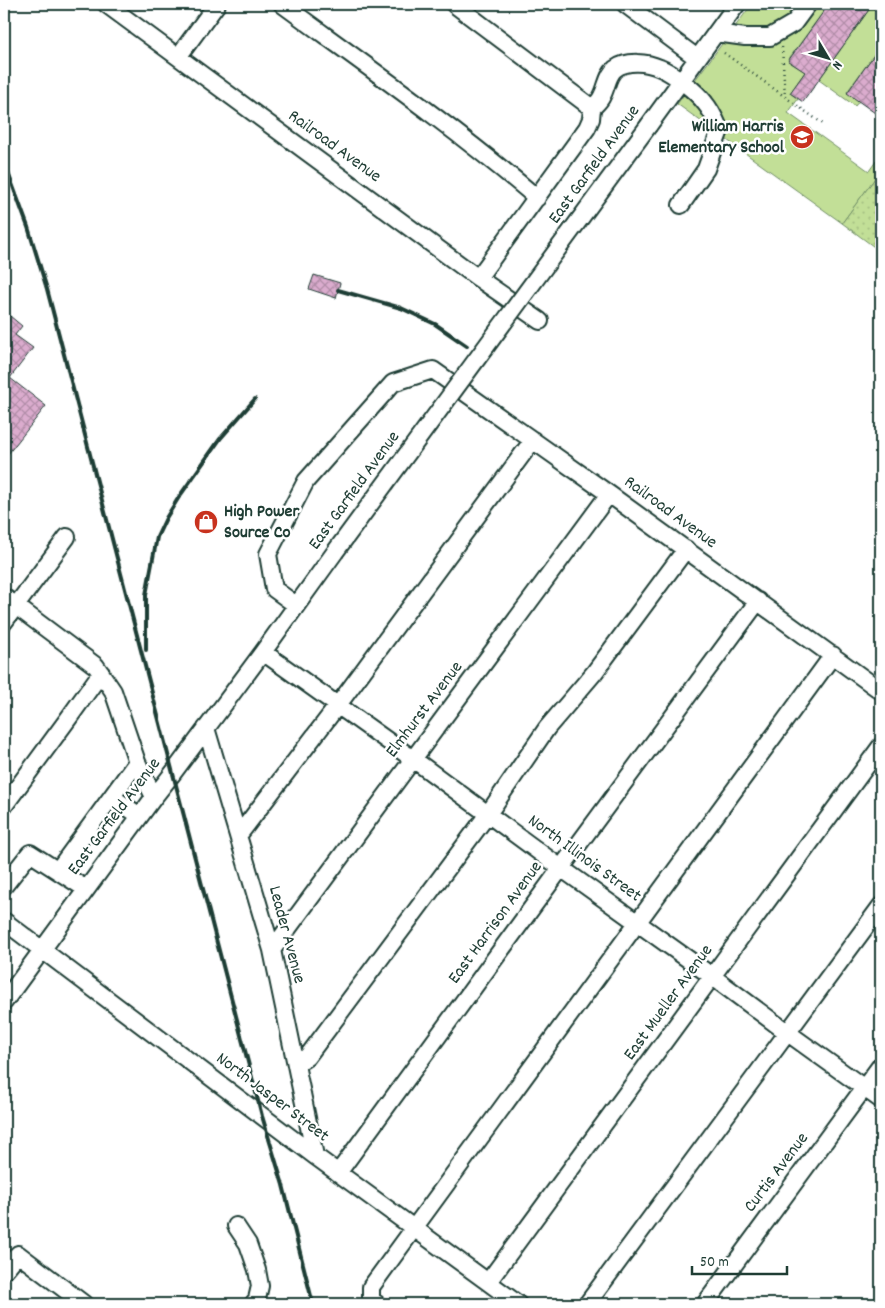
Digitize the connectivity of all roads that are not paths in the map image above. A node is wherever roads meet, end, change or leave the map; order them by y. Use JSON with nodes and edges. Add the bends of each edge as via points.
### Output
{"nodes":[{"id":1,"x":106,"y":4,"type":"edge"},
{"id":2,"x":217,"y":4,"type":"edge"},
{"id":3,"x":282,"y":4,"type":"edge"},
{"id":4,"x":454,"y":4,"type":"edge"},
{"id":5,"x":625,"y":4,"type":"edge"},
{"id":6,"x":737,"y":4,"type":"edge"},
{"id":7,"x":808,"y":4,"type":"edge"},
{"id":8,"x":716,"y":33,"type":"junction"},
{"id":9,"x":178,"y":57,"type":"junction"},
{"id":10,"x":697,"y":58,"type":"junction"},
{"id":11,"x":680,"y":81,"type":"junction"},
{"id":12,"x":592,"y":108,"type":"junction"},
{"id":13,"x":537,"y":198,"type":"junction"},
{"id":14,"x":682,"y":205,"type":"dead end"},
{"id":15,"x":478,"y":278,"type":"junction"},
{"id":16,"x":540,"y":321,"type":"dead end"},
{"id":17,"x":533,"y":440,"type":"junction"},
{"id":18,"x":610,"y":494,"type":"junction"},
{"id":19,"x":66,"y":537,"type":"dead end"},
{"id":20,"x":686,"y":549,"type":"junction"},
{"id":21,"x":758,"y":600,"type":"junction"},
{"id":22,"x":10,"y":601,"type":"edge"},
{"id":23,"x":296,"y":605,"type":"junction"},
{"id":24,"x":4,"y":622,"type":"edge"},
{"id":25,"x":263,"y":652,"type":"junction"},
{"id":26,"x":833,"y":655,"type":"junction"},
{"id":27,"x":100,"y":673,"type":"junction"},
{"id":28,"x":881,"y":691,"type":"edge"},
{"id":29,"x":338,"y":705,"type":"junction"},
{"id":30,"x":206,"y":728,"type":"junction"},
{"id":31,"x":881,"y":746,"type":"edge"},
{"id":32,"x":413,"y":759,"type":"junction"},
{"id":33,"x":137,"y":762,"type":"junction"},
{"id":34,"x":112,"y":797,"type":"junction"},
{"id":35,"x":154,"y":797,"type":"junction"},
{"id":36,"x":4,"y":806,"type":"edge"},
{"id":37,"x":488,"y":814,"type":"junction"},
{"id":38,"x":140,"y":816,"type":"junction"},
{"id":39,"x":238,"y":836,"type":"junction"},
{"id":40,"x":561,"y":868,"type":"junction"},
{"id":41,"x":58,"y":870,"type":"junction"},
{"id":42,"x":4,"y":886,"type":"edge"},
{"id":43,"x":86,"y":889,"type":"junction"},
{"id":44,"x":881,"y":906,"type":"edge"},
{"id":45,"x":4,"y":921,"type":"edge"},
{"id":46,"x":638,"y":923,"type":"junction"},
{"id":47,"x":42,"y":950,"type":"junction"},
{"id":48,"x":272,"y":950,"type":"junction"},
{"id":49,"x":713,"y":977,"type":"junction"},
{"id":50,"x":4,"y":1002,"type":"edge"},
{"id":51,"x":788,"y":1033,"type":"junction"},
{"id":52,"x":296,"y":1064,"type":"junction"},
{"id":53,"x":881,"y":1065,"type":"edge"},
{"id":54,"x":865,"y":1088,"type":"junction"},
{"id":55,"x":881,"y":1100,"type":"edge"},
{"id":56,"x":315,"y":1156,"type":"junction"},
{"id":57,"x":338,"y":1173,"type":"junction"},
{"id":58,"x":236,"y":1226,"type":"dead end"},
{"id":59,"x":415,"y":1228,"type":"junction"},
{"id":60,"x":4,"y":1271,"type":"edge"},
{"id":61,"x":488,"y":1282,"type":"junction"},
{"id":62,"x":514,"y":1303,"type":"edge"},
{"id":63,"x":84,"y":1304,"type":"edge"},
{"id":64,"x":253,"y":1304,"type":"edge"},
{"id":65,"x":377,"y":1304,"type":"edge"},
{"id":66,"x":587,"y":1304,"type":"edge"},
{"id":67,"x":705,"y":1304,"type":"edge"}],
"edges":[{"from":1,"to":9,"type":"street","name":"Railroad Avenue"},
{"from":2,"to":9,"type":"street"},
{"from":3,"to":13,"type":"street","via":[[388,81]]},
{"from":4,"to":12,"type":"street"},
{"from":5,"to":10,"type":"street"},
{"from":6,"to":8,"type":"street","name":"East Garfield Avenue"},
{"from":7,"to":8,"type":"street","via":[[794,23],[770,37]]},
{"from":8,"to":10,"type":"street","name":"East Garfield Avenue"},
{"from":9,"to":15,"type":"street","name":"Railroad Avenue"},
{"from":10,"to":11,"type":"street","name":"East Garfield Avenue"},
{"from":11,"to":12,"type":"street","via":[[643,62],[629,64],[616,69]]},
{"from":11,"to":14,"type":"street","via":[[705,103],[720,130],[706,168]]},
{"from":11,"to":23,"type":"street","name":"East Garfield Avenue","bridge":true},
{"from":12,"to":13,"type":"street","via":[[587,128]]},
{"from":13,"to":15,"type":"street"},
{"from":15,"to":16,"type":"street","name":"Railroad Avenue"},
{"from":17,"to":18,"type":"street","name":"Railroad Avenue"},
{"from":17,"to":23,"type":"street","name":"Railroad Avenue","via":[[433,370],[393,383],[306,481],[268,554],[274,589]]},
{"from":17,"to":29,"type":"street"},
{"from":18,"to":20,"type":"street","name":"Railroad Avenue"},
{"from":18,"to":32,"type":"street","name":"Elmhurst Avenue"},
{"from":19,"to":22,"type":"street"},
{"from":20,"to":21,"type":"street","name":"Railroad Avenue"},
{"from":20,"to":37,"type":"street","via":[[594,673],[547,728]]},
{"from":21,"to":26,"type":"street","name":"Railroad Avenue"},
{"from":21,"to":40,"type":"street","name":"East Harrison Avenue"},
{"from":22,"to":24,"type":"street"},
{"from":22,"to":27,"type":"street","via":[[96,666]]},
{"from":23,"to":25,"type":"street","name":"East Garfield Avenue"},
{"from":25,"to":29,"type":"street","name":"North Illinois Street"},
{"from":25,"to":30,"type":"street","name":"East Garfield Avenue"},
{"from":26,"to":28,"type":"street","name":"Railroad Avenue"},
{"from":26,"to":46,"type":"street"},
{"from":27,"to":33,"type":"street","via":[[113,692]]},
{"from":27,"to":36,"type":"street"},
{"from":29,"to":32,"type":"street","name":"North Illinois Street"},
{"from":29,"to":39,"type":"street"},
{"from":30,"to":35,"type":"street","name":"East Garfield Avenue"},
{"from":30,"to":39,"type":"street","name":"Leader Avenue"},
{"from":31,"to":49,"type":"street","name":"East Mueller Avenue"},
{"from":32,"to":37,"type":"street","name":"North Illinois Street"},
{"from":32,"to":48,"type":"street","name":"Elmhurst Avenue"},
{"from":33,"to":34,"type":"street"},
{"from":33,"to":35,"type":"street"},
{"from":34,"to":38,"type":"street"},
{"from":34,"to":41,"type":"street"},
{"from":35,"to":38,"type":"street","name":"East Garfield Avenue"},
{"from":37,"to":40,"type":"street","name":"North Illinois Street"},
{"from":37,"to":52,"type":"street","via":[[307,1057]]},
{"from":38,"to":43,"type":"street","name":"East Garfield Avenue"},
{"from":39,"to":48,"type":"street","name":"Leader Avenue"},
{"from":40,"to":46,"type":"street","name":"North Illinois Street"},
{"from":40,"to":57,"type":"street","name":"East Harrison Avenue"},
{"from":41,"to":42,"type":"street","via":[[30,853]]},
{"from":41,"to":43,"type":"street"},
{"from":43,"to":47,"type":"street","name":"East Garfield Avenue"},
{"from":44,"to":51,"type":"street"},
{"from":45,"to":47,"type":"street","name":"North Jasper Street"},
{"from":46,"to":49,"type":"street","name":"North Illinois Street"},
{"from":46,"to":59,"type":"street"},
{"from":47,"to":50,"type":"street","name":"East Garfield Avenue"},
{"from":47,"to":56,"type":"street","name":"North Jasper Street"},
{"from":48,"to":52,"type":"street","name":"Leader Avenue"},
{"from":49,"to":51,"type":"street","name":"North Illinois Street"},
{"from":49,"to":61,"type":"street","name":"East Mueller Avenue"},
{"from":51,"to":54,"type":"street","name":"North Illinois Street"},
{"from":51,"to":66,"type":"street"},
{"from":52,"to":56,"type":"street","name":"Leader Avenue"},
{"from":53,"to":54,"type":"street","name":"Curtis Avenue"},
{"from":54,"to":55,"type":"street","name":"North Illinois Street"},
{"from":54,"to":67,"type":"street","name":"Curtis Avenue"},
{"from":56,"to":57,"type":"street","name":"North Jasper Street"},
{"from":57,"to":59,"type":"street","name":"North Jasper Street"},
{"from":58,"to":64,"type":"street","via":[[248,1244],[260,1286]]},
{"from":59,"to":61,"type":"street","name":"North Jasper Street"},
{"from":59,"to":65,"type":"street","via":[[371,1287],[371,1300]]},
{"from":60,"to":63,"type":"street","via":[[18,1254]]},
{"from":61,"to":62,"type":"street","name":"North Jasper Street"}]}
